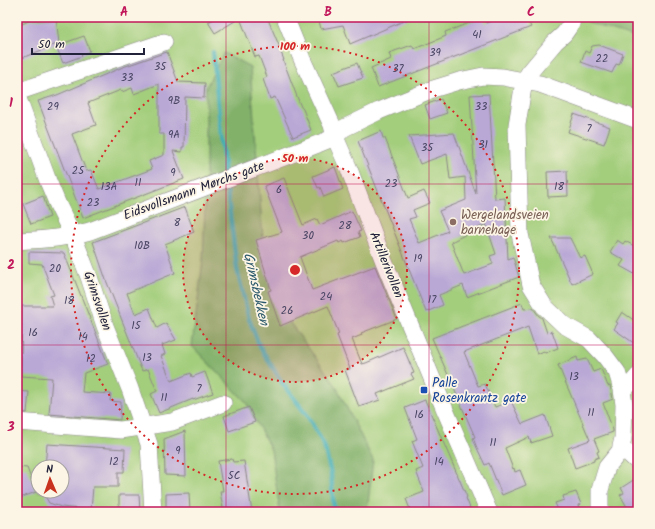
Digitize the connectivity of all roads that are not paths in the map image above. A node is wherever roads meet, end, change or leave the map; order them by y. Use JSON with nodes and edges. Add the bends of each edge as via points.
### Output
{"nodes":[{"id":1,"x":285,"y":17,"type":"edge"},
{"id":2,"x":573,"y":17,"type":"edge"},
{"id":3,"x":164,"y":42,"type":"dead end"},
{"id":4,"x":524,"y":81,"type":"junction"},
{"id":5,"x":17,"y":92,"type":"edge"},
{"id":6,"x":17,"y":96,"type":"edge"},
{"id":7,"x":638,"y":120,"type":"edge"},
{"id":8,"x":335,"y":137,"type":"junction"},
{"id":9,"x":73,"y":236,"type":"junction"},
{"id":10,"x":17,"y":241,"type":"edge"},
{"id":11,"x":638,"y":376,"type":"edge"},
{"id":12,"x":622,"y":390,"type":"junction"},
{"id":13,"x":223,"y":403,"type":"dead end"},
{"id":14,"x":17,"y":422,"type":"edge"},
{"id":15,"x":142,"y":427,"type":"junction"},
{"id":16,"x":620,"y":452,"type":"junction"},
{"id":17,"x":638,"y":462,"type":"edge"},
{"id":18,"x":153,"y":512,"type":"edge"},
{"id":19,"x":489,"y":512,"type":"edge"},
{"id":20,"x":600,"y":512,"type":"edge"}],
"edges":[{"from":1,"to":8,"type":"street","name":"Artillerivollen"},
{"from":2,"to":4,"type":"street","via":[[564,34]]},
{"from":3,"to":5,"type":"street"},
{"from":4,"to":7,"type":"street","name":"Eidsvollsmann Mørchs gate","via":[[540,84]]},
{"from":4,"to":8,"type":"street","name":"Eidsvollsmann Mørchs gate","via":[[483,76],[459,81],[357,120]]},
{"from":4,"to":12,"type":"street","via":[[517,125],[517,156],[520,234],[531,285],[544,306],[564,325],[589,339],[605,356],[617,372]]},
{"from":6,"to":9,"type":"street","name":"Grimsvollen","via":[[58,205]]},
{"from":8,"to":9,"type":"street","name":"Eidsvollsmann Mørchs gate"},
{"from":8,"to":19,"type":"street","name":"Artillerivollen","via":[[444,410]]},
{"from":9,"to":10,"type":"street","name":"Eidsvollsmann Mørchs gate"},
{"from":9,"to":15,"type":"street","name":"Grimsvollen"},
{"from":11,"to":12,"type":"street"},
{"from":12,"to":16,"type":"street","via":[[624,418]]},
{"from":13,"to":15,"type":"street","via":[[172,422]]},
{"from":14,"to":15,"type":"street","via":[[121,430]]},
{"from":15,"to":18,"type":"street","name":"Grimsvollen","via":[[149,444]]},
{"from":16,"to":17,"type":"street","via":[[628,453]]},
{"from":16,"to":20,"type":"street","via":[[607,467],[600,490]]}]}
